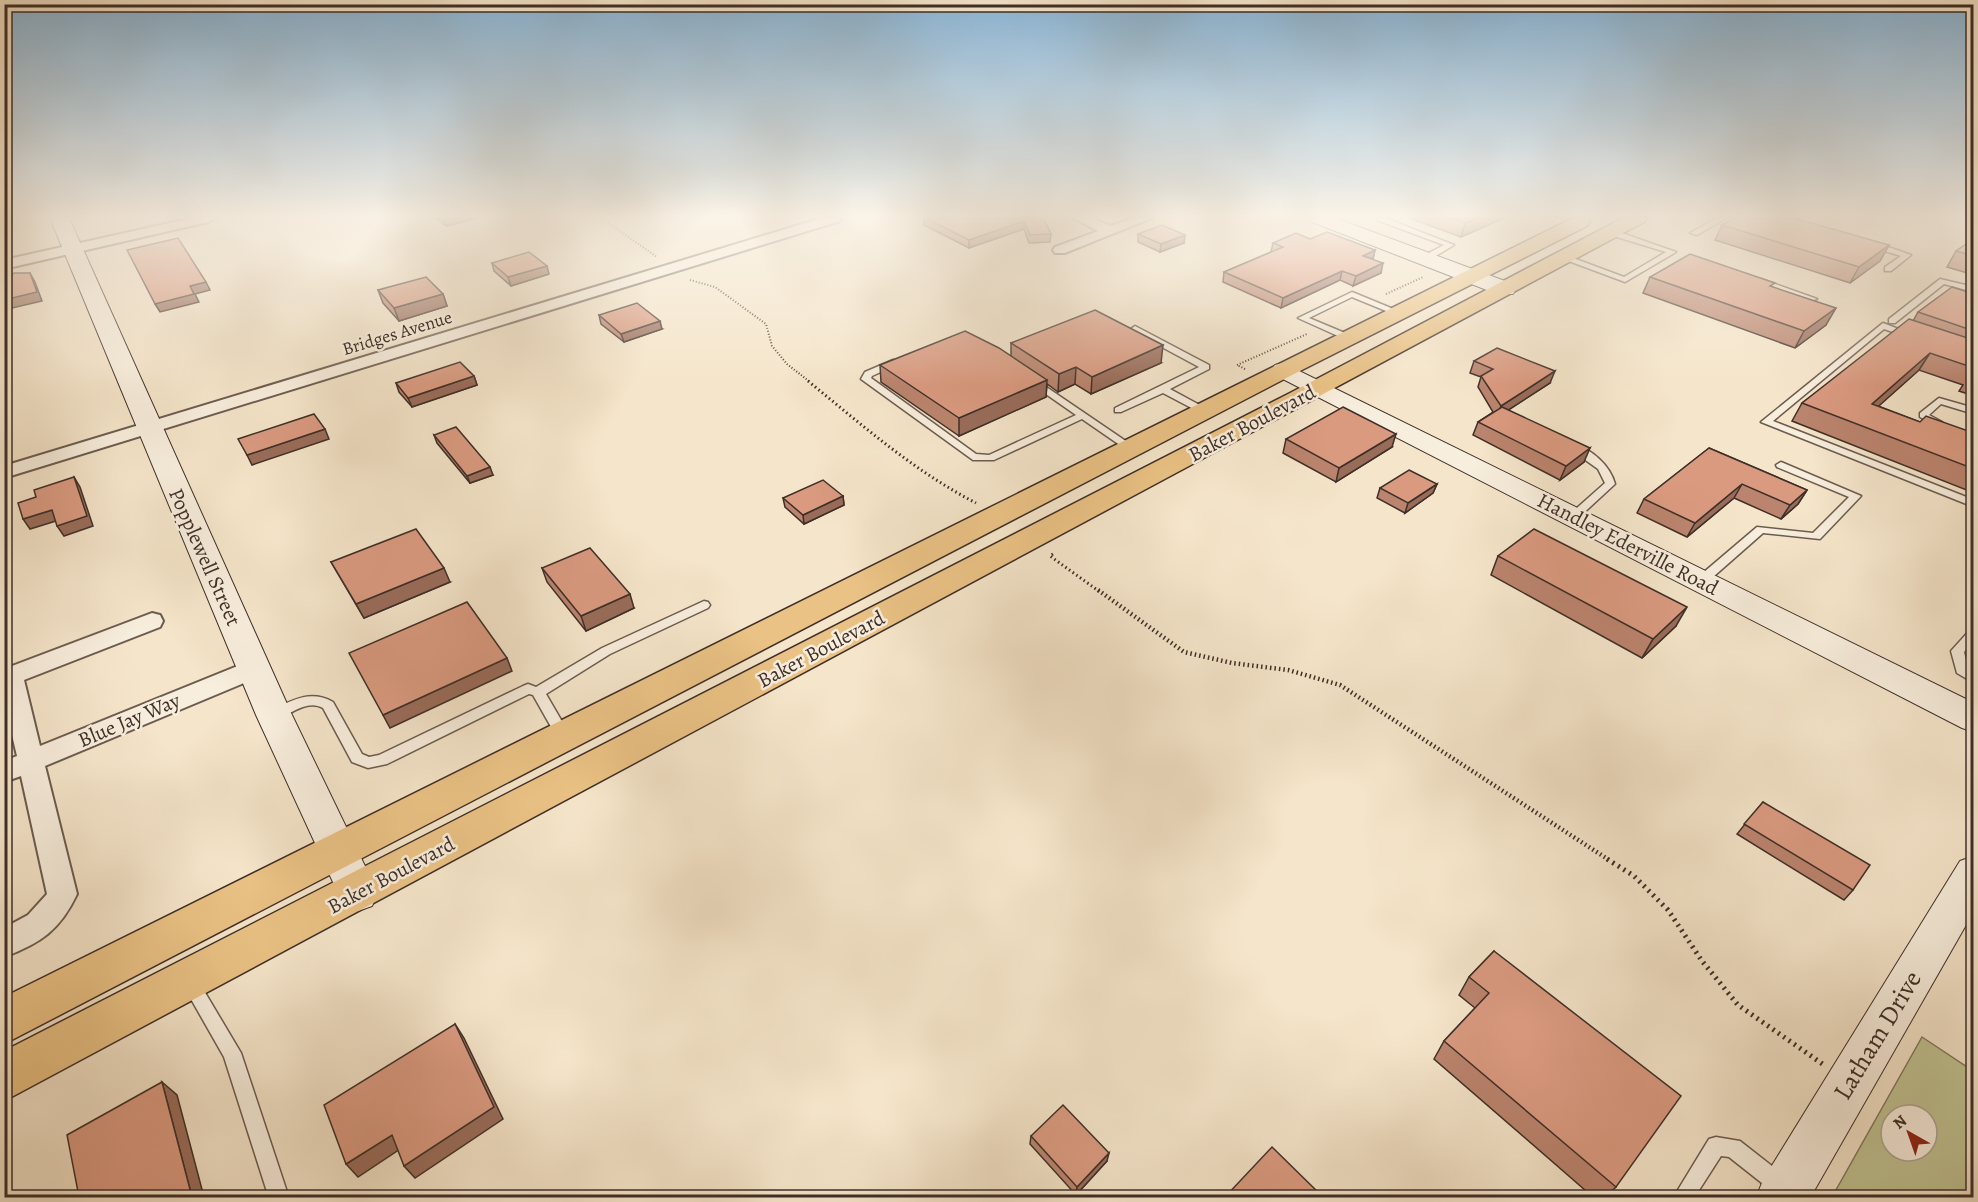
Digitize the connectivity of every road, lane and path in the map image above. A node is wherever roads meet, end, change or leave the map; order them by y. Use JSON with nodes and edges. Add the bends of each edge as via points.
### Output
{"nodes":[{"id":1,"x":84,"y":274,"type":"edge"},
{"id":2,"x":655,"y":274,"type":"edge"},
{"id":3,"x":681,"y":274,"type":"edge"},
{"id":4,"x":1429,"y":274,"type":"edge"},
{"id":5,"x":1468,"y":274,"type":"edge"},
{"id":6,"x":1477,"y":274,"type":"edge"},
{"id":7,"x":1531,"y":274,"type":"edge"},
{"id":8,"x":1609,"y":274,"type":"edge"},
{"id":9,"x":1635,"y":274,"type":"edge"},
{"id":10,"x":1473,"y":276,"type":"junction"},
{"id":11,"x":1748,"y":277,"type":"edge"},
{"id":12,"x":1504,"y":289,"type":"junction"},
{"id":13,"x":1974,"y":290,"type":"edge"},
{"id":14,"x":1813,"y":299,"type":"edge"},
{"id":15,"x":1371,"y":302,"type":"junction"},
{"id":16,"x":1399,"y":313,"type":"junction"},
{"id":17,"x":1892,"y":321,"type":"dead end"},
{"id":18,"x":1322,"y":326,"type":"junction"},
{"id":19,"x":1135,"y":329,"type":"edge"},
{"id":20,"x":1349,"y":338,"type":"junction"},
{"id":21,"x":1917,"y":338,"type":"edge"},
{"id":22,"x":900,"y":360,"type":"edge"},
{"id":23,"x":1022,"y":374,"type":"edge"},
{"id":24,"x":1274,"y":375,"type":"junction"},
{"id":25,"x":1318,"y":388,"type":"junction"},
{"id":26,"x":1162,"y":389,"type":"junction"},
{"id":27,"x":1118,"y":410,"type":"dead end"},
{"id":28,"x":1204,"y":411,"type":"junction"},
{"id":29,"x":1974,"y":411,"type":"edge"},
{"id":30,"x":1083,"y":415,"type":"junction"},
{"id":31,"x":1945,"y":427,"type":"edge"},
{"id":32,"x":149,"y":429,"type":"junction"},
{"id":33,"x":1574,"y":447,"type":"edge"},
{"id":34,"x":1131,"y":448,"type":"junction"},
{"id":35,"x":1781,"y":465,"type":"dead end"},
{"id":36,"x":4,"y":472,"type":"edge"},
{"id":37,"x":1974,"y":504,"type":"edge"},
{"id":38,"x":1573,"y":516,"type":"junction"},
{"id":39,"x":996,"y":517,"type":"junction"},
{"id":40,"x":1058,"y":548,"type":"dead end"},
{"id":41,"x":1701,"y":581,"type":"junction"},
{"id":42,"x":704,"y":605,"type":"dead end"},
{"id":43,"x":152,"y":621,"type":"dead end"},
{"id":44,"x":1974,"y":633,"type":"edge"},
{"id":45,"x":254,"y":669,"type":"junction"},
{"id":46,"x":8,"y":678,"type":"edge"},
{"id":47,"x":1974,"y":678,"type":"edge"},
{"id":48,"x":538,"y":692,"type":"junction"},
{"id":49,"x":274,"y":715,"type":"junction"},
{"id":50,"x":1974,"y":718,"type":"edge"},
{"id":51,"x":565,"y":738,"type":"junction"},
{"id":52,"x":30,"y":761,"type":"junction"},
{"id":53,"x":4,"y":772,"type":"edge"},
{"id":54,"x":338,"y":853,"type":"junction"},
{"id":55,"x":1974,"y":873,"type":"edge"},
{"id":56,"x":358,"y":893,"type":"junction"},
{"id":57,"x":4,"y":943,"type":"edge"},
{"id":58,"x":189,"y":981,"type":"junction"},
{"id":59,"x":4,"y":1022,"type":"edge"},
{"id":60,"x":4,"y":1077,"type":"edge"},
{"id":61,"x":1849,"y":1082,"type":"junction"},
{"id":62,"x":1784,"y":1193,"type":"edge"},
{"id":63,"x":279,"y":1197,"type":"edge"},
{"id":64,"x":1682,"y":1197,"type":"edge"}],
"edges":[{"from":1,"to":32,"type":"street","name":"Popplewell Street"},
{"from":2,"to":32,"type":"street","name":"Bridges Avenue"},
{"from":3,"to":39,"type":"path","via":[[715,287],[746,308],[766,324],[772,346],[787,364],[908,462]]},
{"from":4,"to":15,"type":"path"},
{"from":5,"to":10,"type":"street"},
{"from":6,"to":10,"type":"main road","name":"Baker Boulevard"},
{"from":7,"to":12,"type":"main road","name":"Baker Boulevard"},
{"from":8,"to":9,"type":"lane","via":[[1625,280]]},
{"from":10,"to":12,"type":"street"},
{"from":10,"to":16,"type":"main road","name":"Baker Boulevard"},
{"from":11,"to":14,"type":"lane"},
{"from":12,"to":25,"type":"main road","name":"Baker Boulevard"},
{"from":13,"to":17,"type":"lane","via":[[1943,281]]},
{"from":15,"to":16,"type":"lane"},
{"from":15,"to":18,"type":"lane","via":[[1352,294],[1302,318]]},
{"from":16,"to":20,"type":"main road","name":"Baker Boulevard"},
{"from":18,"to":20,"type":"lane"},
{"from":18,"to":24,"type":"path","via":[[1238,366]]},
{"from":19,"to":26,"type":"lane","via":[[1206,367]]},
{"from":20,"to":24,"type":"main road","name":"Baker Boulevard"},
{"from":21,"to":37,"type":"lane","via":[[1883,326],[1766,422]]},
{"from":22,"to":30,"type":"lane","via":[[868,374],[866,379],[973,457],[990,458]]},
{"from":23,"to":30,"type":"lane"},
{"from":24,"to":25,"type":"street","name":"Handley Ederville Road"},
{"from":24,"to":28,"type":"main road","name":"Baker Boulevard"},
{"from":25,"to":38,"type":"street","name":"Handley Ederville Road"},
{"from":25,"to":56,"type":"main road","name":"Baker Boulevard"},
{"from":26,"to":27,"type":"lane"},
{"from":26,"to":28,"type":"lane"},
{"from":28,"to":34,"type":"main road","name":"Baker Boulevard"},
{"from":29,"to":31,"type":"lane","via":[[1939,401],[1923,415]]},
{"from":30,"to":34,"type":"lane"},
{"from":32,"to":36,"type":"street","name":"Bridges Avenue"},
{"from":32,"to":45,"type":"street","name":"Popplewell Street"},
{"from":33,"to":38,"type":"lane","via":[[1608,473],[1610,484]]},
{"from":34,"to":39,"type":"main road","name":"Baker Boulevard"},
{"from":35,"to":41,"type":"lane","via":[[1856,496],[1816,537],[1761,529]]},
{"from":38,"to":41,"type":"street","name":"Handley Ederville Road"},
{"from":39,"to":51,"type":"main road","name":"Baker Boulevard"},
{"from":40,"to":61,"type":"path","via":[[1050,556],[1184,652],[1288,670],[1340,685],[1634,876],[1668,910],[1738,1005]]},
{"from":41,"to":50,"type":"street","name":"Handley Ederville Road"},
{"from":42,"to":48,"type":"lane","via":[[606,651]]},
{"from":43,"to":46,"type":"street"},
{"from":44,"to":47,"type":"lane","via":[[1957,651],[1962,670]]},
{"from":45,"to":49,"type":"street","name":"Popplewell Street"},
{"from":45,"to":52,"type":"street","name":"Blue Jay Way"},
{"from":46,"to":52,"type":"street"},
{"from":48,"to":49,"type":"lane","via":[[528,689],[382,760],[368,763],[357,758],[321,699],[313,698]]},
{"from":48,"to":51,"type":"lane"},
{"from":49,"to":54,"type":"street","name":"Popplewell Street"},
{"from":51,"to":54,"type":"main road","name":"Baker Boulevard"},
{"from":52,"to":53,"type":"street","name":"Blue Jay Way"},
{"from":52,"to":57,"type":"street","via":[[62,894],[55,910],[38,927]]},
{"from":54,"to":56,"type":"street","name":"Popplewell Street"},
{"from":54,"to":59,"type":"main road","name":"Baker Boulevard"},
{"from":55,"to":61,"type":"street","name":"Latham Drive"},
{"from":56,"to":58,"type":"main road","name":"Baker Boulevard"},
{"from":58,"to":60,"type":"main road","name":"Baker Boulevard"},
{"from":58,"to":63,"type":"lane","via":[[232,1053]]},
{"from":61,"to":62,"type":"street","name":"Latham Drive"},
{"from":62,"to":64,"type":"lane","via":[[1733,1148],[1716,1146]]}]}
